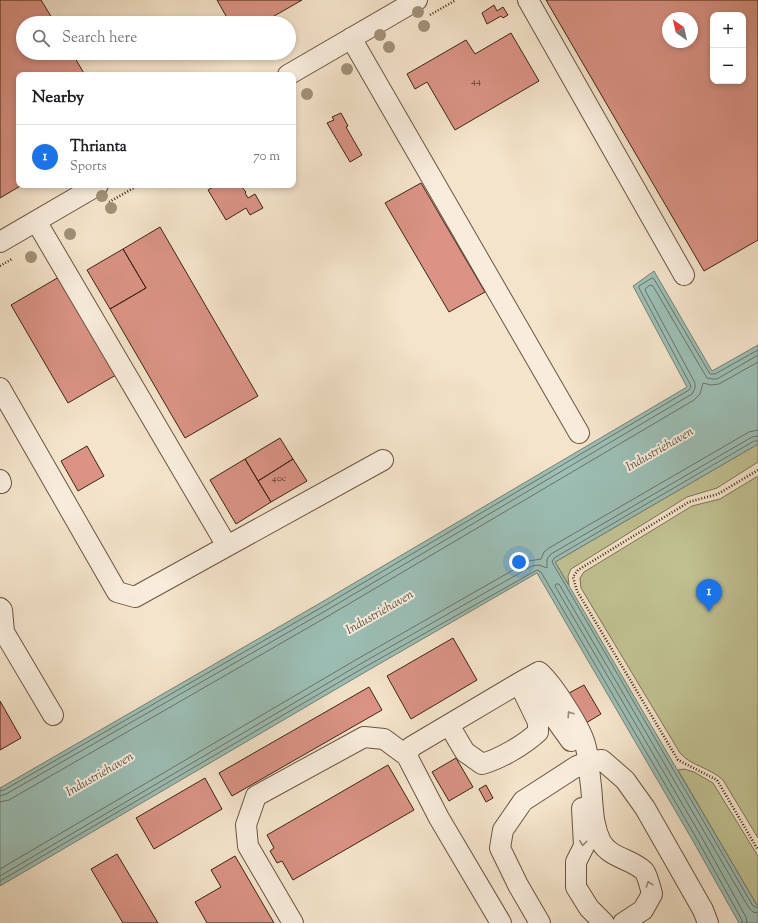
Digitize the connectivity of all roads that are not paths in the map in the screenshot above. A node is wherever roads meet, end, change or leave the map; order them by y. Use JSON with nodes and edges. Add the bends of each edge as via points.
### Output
{"nodes":[{"id":1,"x":417,"y":0,"type":"edge"},
{"id":2,"x":528,"y":0,"type":"edge"},
{"id":3,"x":352,"y":38,"type":"junction"},
{"id":4,"x":293,"y":72,"type":"edge"},
{"id":5,"x":93,"y":188,"type":"edge"},
{"id":6,"x":36,"y":221,"type":"junction"},
{"id":7,"x":0,"y":242,"type":"edge"},
{"id":8,"x":684,"y":275,"type":"dead end"},
{"id":9,"x":0,"y":388,"type":"edge"},
{"id":10,"x":579,"y":433,"type":"dead end"},
{"id":11,"x":383,"y":460,"type":"dead end"},
{"id":12,"x":227,"y":546,"type":"junction"},
{"id":13,"x":0,"y":608,"type":"edge"},
{"id":14,"x":523,"y":682,"type":"junction"},
{"id":15,"x":53,"y":715,"type":"dead end"},
{"id":16,"x":449,"y":725,"type":"junction"},
{"id":17,"x":407,"y":756,"type":"junction"},
{"id":18,"x":582,"y":764,"type":"junction"},
{"id":19,"x":294,"y":923,"type":"edge"},
{"id":20,"x":501,"y":923,"type":"edge"},
{"id":21,"x":540,"y":923,"type":"edge"},
{"id":22,"x":604,"y":923,"type":"edge"},
{"id":23,"x":623,"y":923,"type":"edge"},
{"id":24,"x":708,"y":923,"type":"edge"}],
"edges":[{"from":1,"to":3,"type":"street"},
{"from":2,"to":8,"type":"street"},
{"from":3,"to":4,"type":"street"},
{"from":3,"to":10,"type":"street"},
{"from":5,"to":6,"type":"street"},
{"from":6,"to":7,"type":"street"},
{"from":6,"to":12,"type":"street"},
{"from":9,"to":12,"type":"street","via":[[117,592],[135,597]]},
{"from":11,"to":12,"type":"street"},
{"from":13,"to":15,"type":"street","via":[[4,632]]},
{"from":14,"to":16,"type":"street"},
{"from":14,"to":16,"type":"street","via":[[538,722],[538,732],[529,741],[482,764],[465,752]]},
{"from":14,"to":18,"type":"street","via":[[539,672],[547,679],[582,735],[585,744]]},
{"from":16,"to":17,"type":"street","via":[[411,747]]},
{"from":17,"to":19,"type":"street","via":[[384,739],[364,737],[256,796],[246,825],[248,846]]},
{"from":17,"to":20,"type":"street","via":[[439,818]]},
{"from":18,"to":21,"type":"street","via":[[522,801],[503,830],[500,848]]},
{"from":18,"to":22,"type":"street","one_way":true,"via":[[584,846],[576,862],[576,887],[589,908]]},
{"from":23,"to":18,"type":"street","one_way":true,"via":[[643,910],[652,894],[645,872],[602,844],[594,825]]},
{"from":18,"to":24,"type":"street","via":[[602,760],[625,780],[648,814]]}]}
